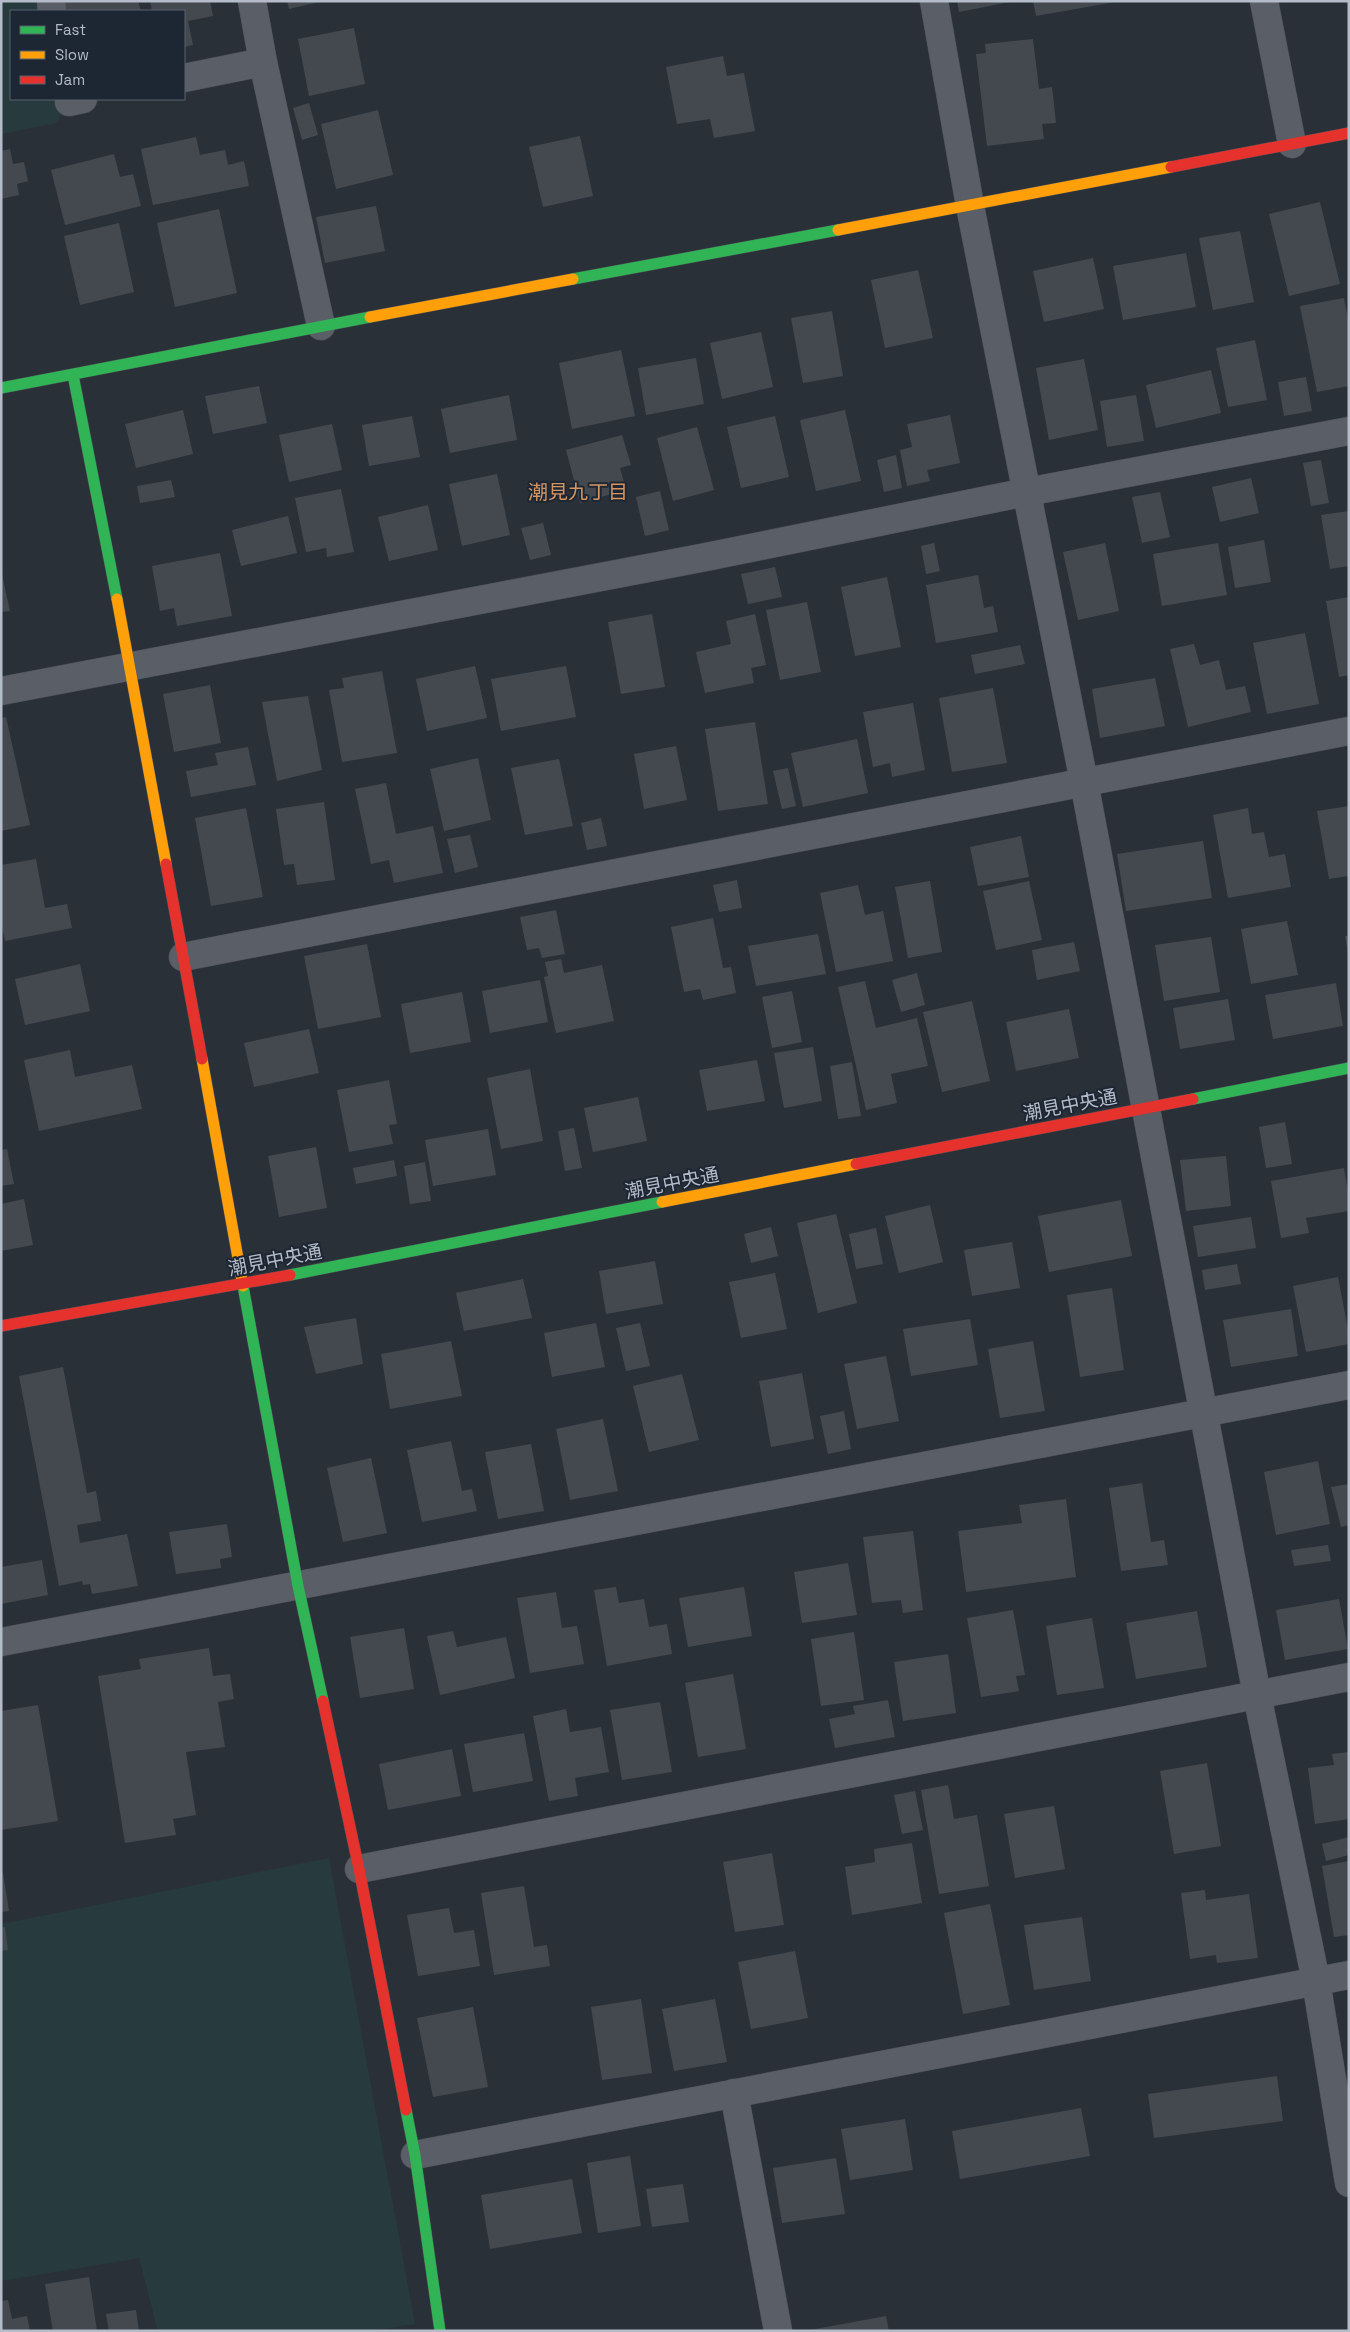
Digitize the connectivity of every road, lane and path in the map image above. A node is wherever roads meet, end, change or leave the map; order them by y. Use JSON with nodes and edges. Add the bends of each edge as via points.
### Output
{"nodes":[{"id":1,"x":252,"y":1,"type":"edge"},
{"id":2,"x":934,"y":1,"type":"edge"},
{"id":3,"x":1264,"y":1,"type":"edge"},
{"id":4,"x":263,"y":62,"type":"junction"},
{"id":5,"x":185,"y":78,"type":"edge"},
{"id":6,"x":1349,"y":133,"type":"edge"},
{"id":7,"x":1292,"y":144,"type":"junction"},
{"id":8,"x":970,"y":206,"type":"junction"},
{"id":9,"x":321,"y":326,"type":"junction"},
{"id":10,"x":73,"y":375,"type":"junction"},
{"id":11,"x":1,"y":388,"type":"edge"},
{"id":12,"x":1349,"y":431,"type":"edge"},
{"id":13,"x":1027,"y":492,"type":"junction"},
{"id":14,"x":130,"y":667,"type":"junction"},
{"id":15,"x":1,"y":691,"type":"edge"},
{"id":16,"x":1349,"y":731,"type":"edge"},
{"id":17,"x":1084,"y":782,"type":"junction"},
{"id":18,"x":183,"y":957,"type":"junction"},
{"id":19,"x":1349,"y":1068,"type":"edge"},
{"id":20,"x":1145,"y":1108,"type":"junction"},
{"id":21,"x":242,"y":1284,"type":"junction"},
{"id":22,"x":1,"y":1326,"type":"edge"},
{"id":23,"x":1349,"y":1386,"type":"edge"},
{"id":24,"x":1203,"y":1414,"type":"junction"},
{"id":25,"x":298,"y":1586,"type":"junction"},
{"id":26,"x":1,"y":1642,"type":"edge"},
{"id":27,"x":1349,"y":1677,"type":"edge"},
{"id":28,"x":1257,"y":1695,"type":"junction"},
{"id":29,"x":359,"y":1869,"type":"junction"},
{"id":30,"x":1349,"y":1975,"type":"edge"},
{"id":31,"x":1316,"y":1981,"type":"junction"},
{"id":32,"x":734,"y":2093,"type":"junction"},
{"id":33,"x":415,"y":2155,"type":"junction"},
{"id":34,"x":1349,"y":2183,"type":"edge"},
{"id":35,"x":440,"y":2331,"type":"edge"},
{"id":36,"x":778,"y":2331,"type":"edge"}],
"edges":[{"from":1,"to":4,"type":"street"},
{"from":2,"to":8,"type":"street"},
{"from":3,"to":7,"type":"street"},
{"from":4,"to":5,"type":"street"},
{"from":4,"to":9,"type":"street"},
{"from":6,"to":7,"type":"street"},
{"from":7,"to":8,"type":"street"},
{"from":8,"to":9,"type":"street"},
{"from":8,"to":13,"type":"street"},
{"from":9,"to":10,"type":"street"},
{"from":10,"to":11,"type":"street"},
{"from":10,"to":14,"type":"street"},
{"from":12,"to":13,"type":"street"},
{"from":13,"to":14,"type":"street"},
{"from":13,"to":17,"type":"street"},
{"from":14,"to":15,"type":"street"},
{"from":14,"to":18,"type":"street"},
{"from":16,"to":17,"type":"street"},
{"from":17,"to":18,"type":"street"},
{"from":17,"to":20,"type":"street"},
{"from":18,"to":21,"type":"street"},
{"from":19,"to":20,"type":"street","name":"潮見中央通"},
{"from":20,"to":21,"type":"street","name":"潮見中央通"},
{"from":20,"to":24,"type":"street"},
{"from":21,"to":22,"type":"street","name":"潮見中央通"},
{"from":21,"to":25,"type":"street"},
{"from":23,"to":24,"type":"street"},
{"from":24,"to":25,"type":"street"},
{"from":24,"to":28,"type":"street"},
{"from":25,"to":26,"type":"street"},
{"from":25,"to":29,"type":"street"},
{"from":27,"to":28,"type":"street"},
{"from":28,"to":29,"type":"street"},
{"from":28,"to":31,"type":"street"},
{"from":29,"to":33,"type":"street"},
{"from":30,"to":31,"type":"street"},
{"from":31,"to":32,"type":"street"},
{"from":31,"to":34,"type":"street"},
{"from":32,"to":33,"type":"street"},
{"from":32,"to":36,"type":"street"},
{"from":33,"to":35,"type":"street"}]}
